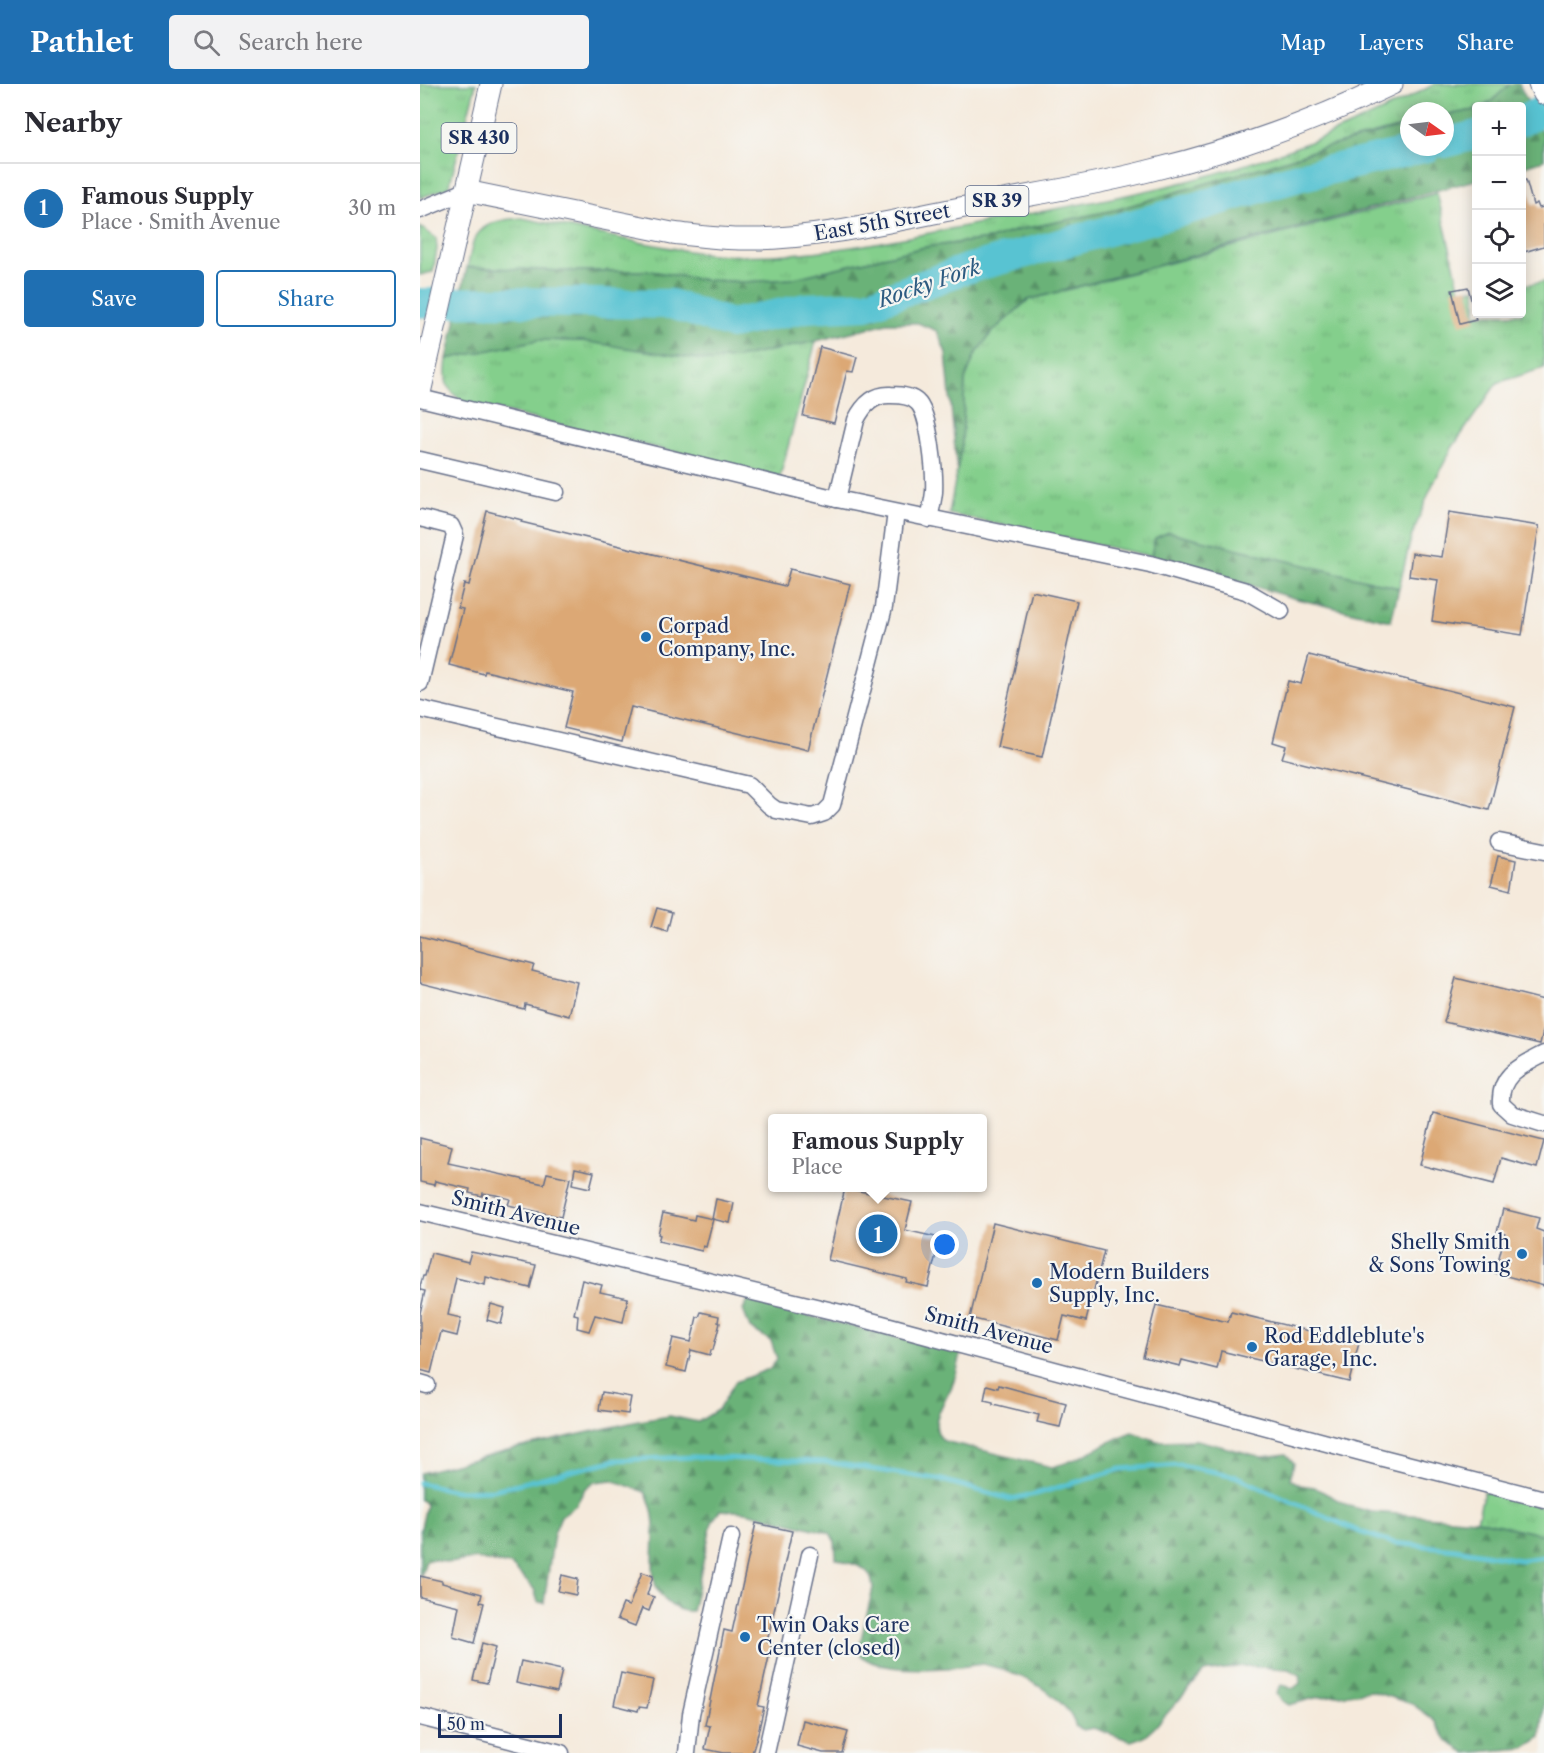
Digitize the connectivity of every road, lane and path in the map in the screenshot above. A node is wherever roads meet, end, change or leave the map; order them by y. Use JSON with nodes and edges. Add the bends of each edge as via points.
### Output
{"nodes":[{"id":1,"x":491,"y":84,"type":"edge"},
{"id":2,"x":1392,"y":84,"type":"edge"},
{"id":3,"x":1539,"y":84,"type":"edge"},
{"id":4,"x":1544,"y":94,"type":"edge"},
{"id":5,"x":466,"y":191,"type":"junction"},
{"id":6,"x":420,"y":210,"type":"edge"},
{"id":7,"x":420,"y":393,"type":"edge"},
{"id":8,"x":420,"y":398,"type":"edge"},
{"id":9,"x":420,"y":460,"type":"edge"},
{"id":10,"x":556,"y":492,"type":"dead end"},
{"id":11,"x":837,"y":499,"type":"junction"},
{"id":12,"x":896,"y":512,"type":"junction"},
{"id":13,"x":420,"y":518,"type":"edge"},
{"id":14,"x":929,"y":519,"type":"junction"},
{"id":15,"x":1281,"y":611,"type":"dead end"},
{"id":16,"x":420,"y":683,"type":"edge"},
{"id":17,"x":420,"y":709,"type":"edge"},
{"id":18,"x":1499,"y":842,"type":"dead end"},
{"id":19,"x":1544,"y":851,"type":"edge"},
{"id":20,"x":1544,"y":1054,"type":"edge"},
{"id":21,"x":1544,"y":1124,"type":"edge"},
{"id":22,"x":420,"y":1212,"type":"edge"},
{"id":23,"x":1544,"y":1499,"type":"edge"},
{"id":24,"x":731,"y":1537,"type":"dead end"},
{"id":25,"x":810,"y":1555,"type":"dead end"},
{"id":26,"x":420,"y":1718,"type":"edge"},
{"id":27,"x":561,"y":1753,"type":"edge"},
{"id":28,"x":687,"y":1753,"type":"edge"},
{"id":29,"x":766,"y":1753,"type":"edge"}],
"edges":[{"from":1,"to":5,"type":"main road","number":"SR 430"},
{"from":2,"to":5,"type":"main road","name":"East 5th Street","number":"SR 39","via":[[1284,129],[1160,168],[801,236],[705,237]]},
{"from":3,"to":4,"type":"main road"},
{"from":5,"to":6,"type":"street"},
{"from":5,"to":7,"type":"main road"},
{"from":8,"to":11,"type":"street"},
{"from":9,"to":10,"type":"street"},
{"from":11,"to":12,"type":"street"},
{"from":11,"to":14,"type":"street","via":[[861,411],[879,395],[910,398],[919,403],[928,421],[934,494]]},
{"from":12,"to":14,"type":"street"},
{"from":12,"to":17,"type":"street","via":[[884,607],[832,805],[812,818],[776,810],[749,785]]},
{"from":13,"to":16,"type":"street","via":[[451,526],[455,535]]},
{"from":14,"to":15,"type":"street","via":[[1173,570],[1246,591]]},
{"from":18,"to":19,"type":"street"},
{"from":20,"to":21,"type":"street","via":[[1509,1077],[1501,1095],[1502,1104],[1512,1114]]},
{"from":22,"to":23,"type":"street","name":"Smith Avenue","via":[[844,1314]]},
{"from":24,"to":28,"type":"street","via":[[691,1714]]},
{"from":25,"to":29,"type":"street"},
{"from":26,"to":27,"type":"street"}]}
